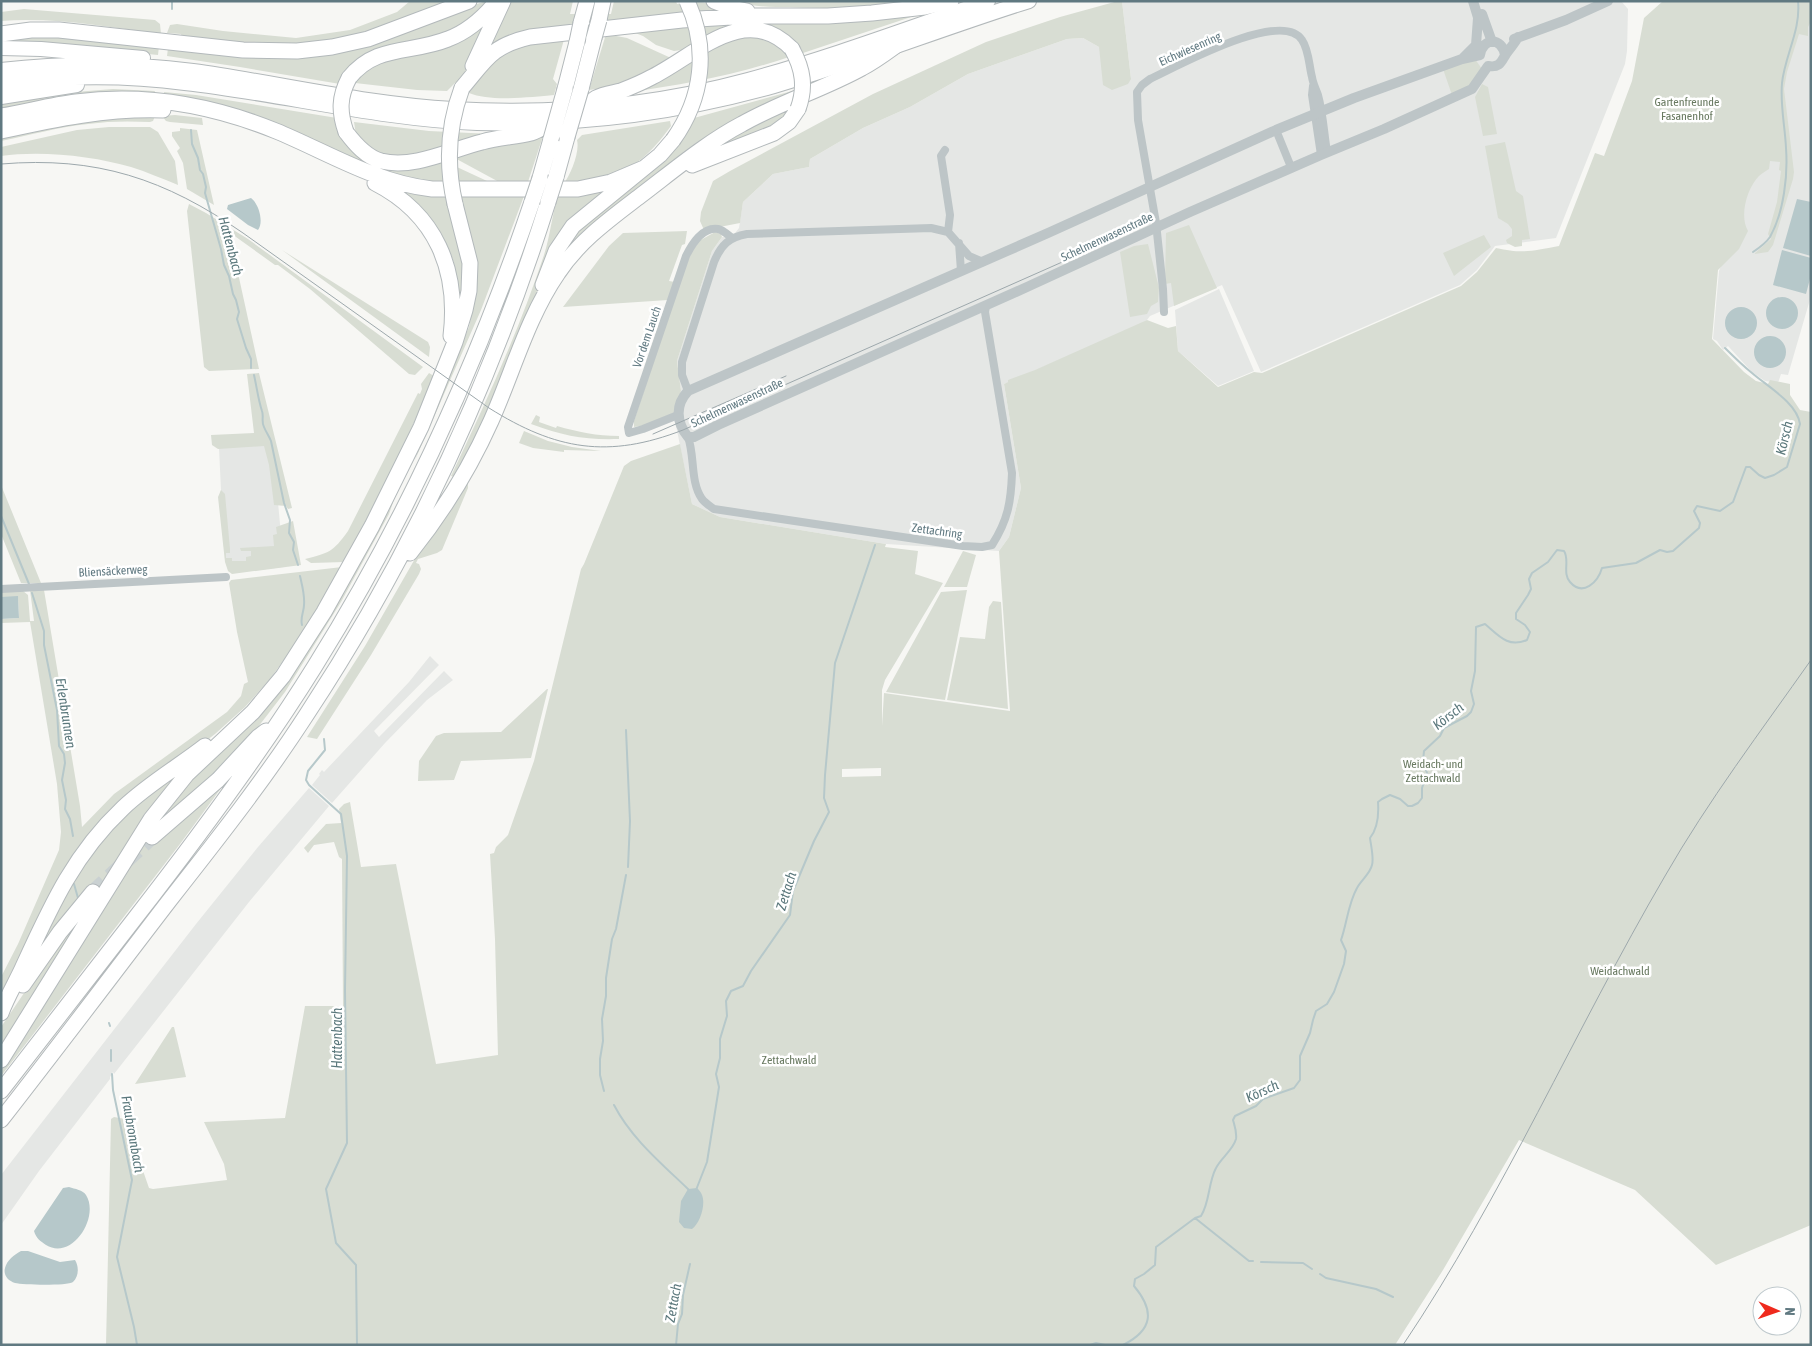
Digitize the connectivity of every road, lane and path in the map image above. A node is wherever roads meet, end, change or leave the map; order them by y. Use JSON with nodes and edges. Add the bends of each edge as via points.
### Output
{"nodes":[{"id":1,"x":469,"y":1,"type":"edge"},
{"id":2,"x":497,"y":1,"type":"edge"},
{"id":3,"x":503,"y":1,"type":"edge"},
{"id":4,"x":587,"y":1,"type":"edge"},
{"id":5,"x":603,"y":1,"type":"edge"},
{"id":6,"x":687,"y":1,"type":"edge"},
{"id":7,"x":714,"y":1,"type":"edge"},
{"id":8,"x":951,"y":1,"type":"edge"},
{"id":9,"x":988,"y":1,"type":"edge"},
{"id":10,"x":1029,"y":1,"type":"edge"},
{"id":11,"x":1474,"y":1,"type":"edge"},
{"id":12,"x":1478,"y":1,"type":"edge"},
{"id":13,"x":1608,"y":1,"type":"edge"},
{"id":14,"x":781,"y":16,"type":"junction"},
{"id":15,"x":1478,"y":18,"type":"junction"},
{"id":16,"x":1,"y":24,"type":"edge"},
{"id":17,"x":59,"y":30,"type":"junction"},
{"id":18,"x":1,"y":34,"type":"edge"},
{"id":19,"x":1518,"y":37,"type":"junction"},
{"id":20,"x":1492,"y":44,"type":"junction"},
{"id":21,"x":897,"y":45,"type":"junction"},
{"id":22,"x":1,"y":48,"type":"edge"},
{"id":23,"x":1505,"y":55,"type":"junction"},
{"id":24,"x":1462,"y":59,"type":"junction"},
{"id":25,"x":1,"y":70,"type":"edge"},
{"id":26,"x":161,"y":70,"type":"junction"},
{"id":27,"x":110,"y":78,"type":"junction"},
{"id":28,"x":1,"y":83,"type":"edge"},
{"id":29,"x":462,"y":88,"type":"junction"},
{"id":30,"x":1,"y":98,"type":"edge"},
{"id":31,"x":159,"y":105,"type":"junction"},
{"id":32,"x":584,"y":108,"type":"junction"},
{"id":33,"x":1317,"y":113,"type":"junction"},
{"id":34,"x":1,"y":116,"type":"edge"},
{"id":35,"x":551,"y":122,"type":"junction"},
{"id":36,"x":1276,"y":130,"type":"junction"},
{"id":37,"x":1,"y":131,"type":"edge"},
{"id":38,"x":946,"y":150,"type":"dead end"},
{"id":39,"x":1324,"y":154,"type":"junction"},
{"id":40,"x":348,"y":163,"type":"junction"},
{"id":41,"x":1292,"y":167,"type":"junction"},
{"id":42,"x":644,"y":168,"type":"junction"},
{"id":43,"x":672,"y":173,"type":"junction"},
{"id":44,"x":1150,"y":187,"type":"junction"},
{"id":45,"x":1156,"y":228,"type":"junction"},
{"id":46,"x":948,"y":232,"type":"junction"},
{"id":47,"x":732,"y":238,"type":"junction"},
{"id":48,"x":958,"y":244,"type":"junction"},
{"id":49,"x":983,"y":262,"type":"junction"},
{"id":50,"x":961,"y":271,"type":"junction"},
{"id":51,"x":986,"y":306,"type":"junction"},
{"id":52,"x":1164,"y":312,"type":"dead end"},
{"id":53,"x":527,"y":334,"type":"junction"},
{"id":54,"x":445,"y":366,"type":"junction"},
{"id":55,"x":688,"y":391,"type":"junction"},
{"id":56,"x":678,"y":415,"type":"junction"},
{"id":57,"x":688,"y":437,"type":"junction"},
{"id":58,"x":395,"y":569,"type":"junction"},
{"id":59,"x":226,"y":577,"type":"dead end"},
{"id":60,"x":1,"y":589,"type":"edge"},
{"id":61,"x":278,"y":724,"type":"junction"},
{"id":62,"x":236,"y":728,"type":"junction"},
{"id":63,"x":152,"y":837,"type":"tunnel mouth"},
{"id":64,"x":92,"y":892,"type":"tunnel mouth"},
{"id":65,"x":1,"y":1014,"type":"edge"},
{"id":66,"x":1,"y":1018,"type":"edge"},
{"id":67,"x":1,"y":1060,"type":"edge"},
{"id":68,"x":1,"y":1091,"type":"edge"},
{"id":69,"x":1,"y":1120,"type":"edge"}],
"edges":[{"from":1,"to":17,"type":"highway","via":[[368,39],[314,50],[257,51]]},
{"from":2,"to":35,"type":"highway","bridge":true,"via":[[461,33],[426,46],[373,57],[364,63],[349,78],[342,92],[340,104],[346,132],[371,157],[404,163],[484,141],[532,133]]},
{"from":3,"to":29,"type":"highway"},
{"from":4,"to":61,"type":"highway","bridge":true,"via":[[532,202],[485,330],[445,425],[421,477],[348,612]]},
{"from":5,"to":58,"type":"highway","bridge":true,"via":[[568,137],[515,301],[438,482]]},
{"from":6,"to":42,"type":"highway","bridge":true,"via":[[700,43],[700,72],[694,101],[681,130]]},
{"from":7,"to":14,"type":"highway","via":[[732,8]]},
{"from":8,"to":14,"type":"highway","via":[[872,13]]},
{"from":9,"to":32,"type":"highway","via":[[746,81],[674,96]]},
{"from":10,"to":21,"type":"highway"},
{"from":11,"to":15,"type":"street"},
{"from":12,"to":20,"type":"street"},
{"from":13,"to":19,"type":"street"},
{"from":14,"to":29,"type":"highway","via":[[682,20],[530,37],[507,44],[491,54]]},
{"from":15,"to":20,"type":"street","via":[[1483,34]]},
{"from":15,"to":24,"type":"street","via":[[1476,45]]},
{"from":16,"to":17,"type":"highway","via":[[48,25]]},
{"from":17,"to":18,"type":"highway"},
{"from":19,"to":20,"type":"street"},
{"from":19,"to":23,"type":"street","name":"Schelmenwasenstraße"},
{"from":20,"to":23,"type":"street","via":[[1504,50]]},
{"from":20,"to":24,"type":"street","via":[[1480,55]]},
{"from":21,"to":35,"type":"highway","via":[[814,74],[720,100],[629,116]]},
{"from":21,"to":43,"type":"highway","via":[[863,68],[740,124]]},
{"from":22,"to":26,"type":"highway","via":[[41,48]]},
{"from":23,"to":39,"type":"street","name":"Schelmenwasenstraße","via":[[1500,65],[1488,66],[1472,89]]},
{"from":24,"to":33,"type":"street"},
{"from":25,"to":26,"type":"highway","via":[[85,65]]},
{"from":26,"to":27,"type":"highway"},
{"from":26,"to":32,"type":"highway","via":[[190,71],[415,106],[515,111]]},
{"from":26,"to":35,"type":"highway","via":[[221,87],[408,118],[479,123]]},
{"from":27,"to":28,"type":"highway","via":[[54,78]]},
{"from":27,"to":30,"type":"highway"},
{"from":29,"to":54,"type":"highway","bridge":true,"via":[[453,114],[450,178],[468,251],[470,276],[465,310]]},
{"from":31,"to":34,"type":"highway","via":[[116,99],[90,100]]},
{"from":31,"to":37,"type":"highway","via":[[81,115]]},
{"from":31,"to":40,"type":"highway","via":[[209,109],[256,123]]},
{"from":32,"to":43,"type":"highway","bridge":true,"via":[[596,98],[660,74],[722,36],[740,29],[770,32],[784,41],[792,49],[803,78],[798,109],[789,122],[774,133]]},
{"from":33,"to":36,"type":"street"},
{"from":33,"to":39,"type":"street","name":"Eichwiesenring"},
{"from":33,"to":44,"type":"street","name":"Eichwiesenring","via":[[1318,96],[1302,40],[1284,30],[1244,37],[1150,79],[1137,92],[1138,120]]},
{"from":36,"to":41,"type":"street"},
{"from":36,"to":44,"type":"street"},
{"from":38,"to":46,"type":"street","via":[[940,156],[950,215]]},
{"from":39,"to":41,"type":"street","name":"Schelmenwasenstraße"},
{"from":40,"to":42,"type":"highway","via":[[386,180],[440,189],[578,189],[610,182]]},
{"from":40,"to":54,"type":"highway","via":[[362,176],[402,199],[438,242],[449,270],[453,298]]},
{"from":41,"to":45,"type":"street","name":"Schelmenwasenstraße"},
{"from":42,"to":53,"type":"highway","via":[[565,236],[552,258]]},
{"from":43,"to":53,"type":"highway","via":[[583,242],[548,287]]},
{"from":44,"to":45,"type":"street"},
{"from":44,"to":49,"type":"street"},
{"from":45,"to":51,"type":"street","name":"Schelmenwasenstraße"},
{"from":45,"to":52,"type":"street"},
{"from":46,"to":47,"type":"street","name":"Vor dem Lauch","via":[[931,228],[747,234]]},
{"from":46,"to":48,"type":"street"},
{"from":47,"to":55,"type":"street","via":[[719,248],[682,362],[682,375]]},
{"from":47,"to":56,"type":"street","name":"Vor dem Lauch","via":[[721,230],[714,230],[700,234],[691,246],[628,427],[629,433]]},
{"from":48,"to":49,"type":"street","via":[[969,256]]},
{"from":48,"to":50,"type":"street"},
{"from":49,"to":50,"type":"street"},
{"from":50,"to":55,"type":"street"},
{"from":51,"to":57,"type":"street","name":"Schelmenwasenstraße"},
{"from":51,"to":57,"type":"street","name":"Zettachring","via":[[1012,473],[1005,521],[992,545],[982,548],[963,546],[714,509],[700,494]]},
{"from":53,"to":58,"type":"highway","via":[[492,420],[469,464],[419,542]]},
{"from":54,"to":62,"type":"highway","via":[[409,452],[341,583],[283,676]]},
{"from":55,"to":56,"type":"street","name":"Schelmenwasenstraße","via":[[680,402]]},
{"from":56,"to":57,"type":"street","name":"Schelmenwasenstraße"},
{"from":58,"to":69,"type":"highway","via":[[293,737]]},
{"from":59,"to":60,"type":"street","name":"Bliensäckerweg"},
{"from":61,"to":63,"type":"highway","via":[[258,737],[218,780]]},
{"from":61,"to":68,"type":"highway","via":[[194,840]]},
{"from":62,"to":65,"type":"highway","via":[[218,735],[148,787],[95,838],[54,899]]},
{"from":62,"to":67,"type":"highway","via":[[187,774],[152,819]]},
{"from":64,"to":66,"type":"highway","via":[[52,943]]}]}
